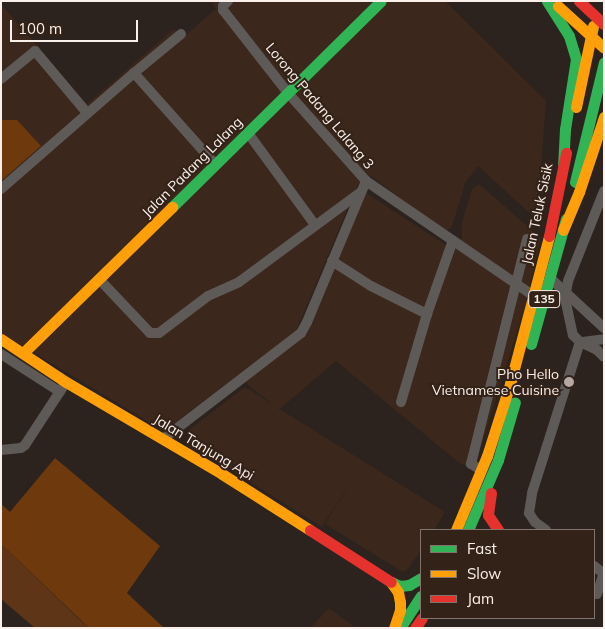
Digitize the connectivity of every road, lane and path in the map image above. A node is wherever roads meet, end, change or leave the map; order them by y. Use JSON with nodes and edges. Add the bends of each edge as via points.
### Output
{"nodes":[{"id":1,"x":228,"y":1,"type":"edge"},
{"id":2,"x":380,"y":1,"type":"edge"},
{"id":3,"x":547,"y":1,"type":"edge"},
{"id":4,"x":552,"y":1,"type":"edge"},
{"id":5,"x":579,"y":1,"type":"edge"},
{"id":6,"x":596,"y":1,"type":"edge"},
{"id":7,"x":594,"y":14,"type":"junction"},
{"id":8,"x":604,"y":24,"type":"edge"},
{"id":9,"x":180,"y":34,"type":"dead end"},
{"id":10,"x":592,"y":35,"type":"junction"},
{"id":11,"x":604,"y":48,"type":"edge"},
{"id":12,"x":604,"y":62,"type":"edge"},
{"id":13,"x":134,"y":73,"type":"junction"},
{"id":14,"x":1,"y":79,"type":"edge"},
{"id":15,"x":288,"y":92,"type":"junction"},
{"id":16,"x":87,"y":113,"type":"junction"},
{"id":17,"x":604,"y":117,"type":"edge"},
{"id":18,"x":248,"y":133,"type":"junction"},
{"id":19,"x":563,"y":164,"type":"junction"},
{"id":20,"x":216,"y":165,"type":"junction"},
{"id":21,"x":364,"y":186,"type":"junction"},
{"id":22,"x":1,"y":189,"type":"edge"},
{"id":23,"x":604,"y":191,"type":"edge"},
{"id":24,"x":315,"y":225,"type":"junction"},
{"id":25,"x":563,"y":230,"type":"junction"},
{"id":26,"x":527,"y":239,"type":"dead end"},
{"id":27,"x":453,"y":240,"type":"junction"},
{"id":28,"x":332,"y":261,"type":"junction"},
{"id":29,"x":550,"y":278,"type":"junction"},
{"id":30,"x":99,"y":279,"type":"junction"},
{"id":31,"x":516,"y":282,"type":"junction"},
{"id":32,"x":566,"y":291,"type":"junction"},
{"id":33,"x":534,"y":296,"type":"junction"},
{"id":34,"x":426,"y":314,"type":"junction"},
{"id":35,"x":602,"y":325,"type":"edge"},
{"id":36,"x":505,"y":332,"type":"junction"},
{"id":37,"x":523,"y":337,"type":"junction"},
{"id":38,"x":1,"y":339,"type":"edge"},
{"id":39,"x":604,"y":339,"type":"edge"},
{"id":40,"x":580,"y":342,"type":"junction"},
{"id":41,"x":23,"y":353,"type":"junction"},
{"id":42,"x":1,"y":354,"type":"edge"},
{"id":43,"x":604,"y":357,"type":"edge"},
{"id":44,"x":493,"y":378,"type":"junction"},
{"id":45,"x":510,"y":384,"type":"junction"},
{"id":46,"x":63,"y":387,"type":"junction"},
{"id":47,"x":401,"y":402,"type":"dead end"},
{"id":48,"x":162,"y":439,"type":"junction"},
{"id":49,"x":1,"y":450,"type":"edge"},
{"id":50,"x":498,"y":460,"type":"junction"},
{"id":51,"x":476,"y":467,"type":"junction"},
{"id":52,"x":456,"y":529,"type":"edge"},
{"id":53,"x":468,"y":529,"type":"edge"},
{"id":54,"x":497,"y":529,"type":"edge"},
{"id":55,"x":545,"y":529,"type":"edge"},
{"id":56,"x":604,"y":572,"type":"edge"},
{"id":57,"x":420,"y":579,"type":"edge"},
{"id":58,"x":391,"y":582,"type":"junction"},
{"id":59,"x":598,"y":595,"type":"edge"},
{"id":60,"x":420,"y":598,"type":"edge"},
{"id":61,"x":394,"y":628,"type":"edge"},
{"id":62,"x":400,"y":628,"type":"edge"}],
"edges":[{"from":1,"to":15,"type":"street","name":"Lorong Padang Lalang 3","via":[[223,10]]},
{"from":2,"to":15,"type":"main road","name":"Jalan Padang Lalang"},
{"from":3,"to":19,"type":"main road","via":[[569,36],[576,59]]},
{"from":4,"to":10,"type":"main road"},
{"from":5,"to":7,"type":"main road"},
{"from":6,"to":7,"type":"main road","name":"Jalan Teluk Sisik"},
{"from":7,"to":8,"type":"main road"},
{"from":7,"to":10,"type":"main road","name":"Jalan Teluk Sisik","number":"135"},
{"from":9,"to":13,"type":"street"},
{"from":10,"to":11,"type":"main road"},
{"from":10,"to":19,"type":"main road","name":"Jalan Teluk Sisik","number":"135"},
{"from":12,"to":25,"type":"main road","name":"Jalan Teluk Sisik","number":"135"},
{"from":13,"to":16,"type":"street"},
{"from":13,"to":20,"type":"street"},
{"from":14,"to":16,"type":"street","via":[[35,51]]},
{"from":15,"to":18,"type":"main road","name":"Jalan Padang Lalang"},
{"from":15,"to":21,"type":"street","name":"Lorong Padang Lalang 3"},
{"from":16,"to":22,"type":"street"},
{"from":17,"to":25,"type":"main road"},
{"from":18,"to":20,"type":"main road","name":"Jalan Padang Lalang"},
{"from":18,"to":24,"type":"street"},
{"from":19,"to":33,"type":"main road","name":"Jalan Teluk Sisik","number":"135","via":[[552,229]]},
{"from":20,"to":30,"type":"main road","name":"Jalan Padang Lalang"},
{"from":21,"to":24,"type":"street"},
{"from":21,"to":27,"type":"street","name":"Lorong Padang Lalang 3"},
{"from":21,"to":28,"type":"street"},
{"from":23,"to":32,"type":"street"},
{"from":24,"to":30,"type":"street","via":[[239,282],[208,296],[155,335]]},
{"from":25,"to":29,"type":"main road","name":"Jalan Teluk Sisik","number":"135"},
{"from":26,"to":31,"type":"street"},
{"from":27,"to":31,"type":"street","name":"Lorong Padang Lalang 3"},
{"from":27,"to":34,"type":"street"},
{"from":28,"to":34,"type":"street","via":[[371,286]]},
{"from":28,"to":48,"type":"street","via":[[301,333]]},
{"from":29,"to":32,"type":"street"},
{"from":29,"to":50,"type":"main road","name":"Jalan Teluk Sisik","number":"135"},
{"from":30,"to":41,"type":"main road","name":"Jalan Padang Lalang"},
{"from":31,"to":33,"type":"street","name":"Lorong Padang Lalang 3"},
{"from":31,"to":36,"type":"street"},
{"from":32,"to":35,"type":"street"},
{"from":32,"to":40,"type":"street","via":[[571,332]]},
{"from":33,"to":37,"type":"main road","name":"Jalan Teluk Sisik","number":"135"},
{"from":34,"to":47,"type":"street"},
{"from":36,"to":37,"type":"street"},
{"from":36,"to":44,"type":"street"},
{"from":37,"to":45,"type":"main road","name":"Jalan Teluk Sisik","number":"135"},
{"from":38,"to":41,"type":"main road","name":"Jalan Tanjung Api"},
{"from":39,"to":40,"type":"street"},
{"from":40,"to":43,"type":"street"},
{"from":40,"to":55,"type":"street","via":[[532,493],[529,513]]},
{"from":41,"to":46,"type":"main road","name":"Jalan Tanjung Api"},
{"from":42,"to":46,"type":"street"},
{"from":44,"to":45,"type":"street"},
{"from":44,"to":51,"type":"street"},
{"from":45,"to":51,"type":"main road","name":"Jalan Teluk Sisik","number":"135"},
{"from":46,"to":48,"type":"main road","name":"Jalan Tanjung Api"},
{"from":46,"to":49,"type":"street","via":[[25,445]]},
{"from":48,"to":58,"type":"main road","name":"Jalan Tanjung Api"},
{"from":50,"to":53,"type":"main road","name":"Jalan Teluk Sisik","number":"135"},
{"from":50,"to":54,"type":"main road","via":[[487,509],[490,522]]},
{"from":51,"to":52,"type":"main road","name":"Jalan Teluk Sisik","number":"135"},
{"from":56,"to":59,"type":"street"},
{"from":57,"to":58,"type":"main road","via":[[409,585]]},
{"from":58,"to":61,"type":"main road","via":[[400,602]]},
{"from":60,"to":62,"type":"main road"}]}
